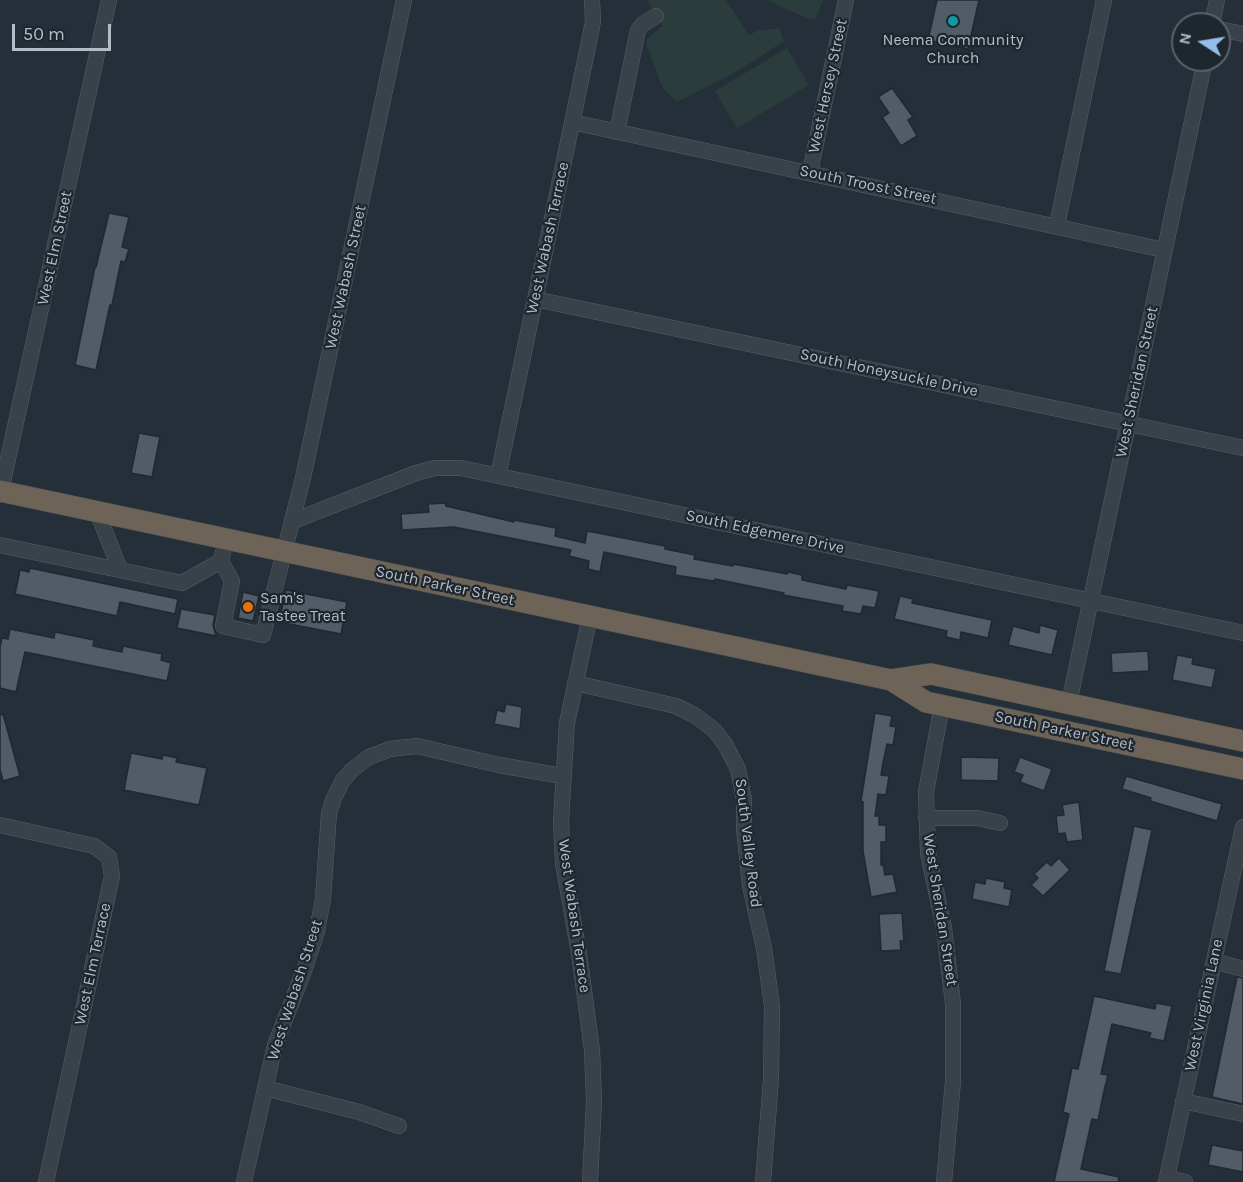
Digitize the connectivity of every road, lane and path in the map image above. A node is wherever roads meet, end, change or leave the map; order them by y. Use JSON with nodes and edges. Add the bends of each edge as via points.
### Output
{"nodes":[{"id":1,"x":109,"y":0,"type":"edge"},
{"id":2,"x":404,"y":0,"type":"edge"},
{"id":3,"x":592,"y":0,"type":"edge"},
{"id":4,"x":846,"y":0,"type":"edge"},
{"id":5,"x":1104,"y":0,"type":"edge"},
{"id":6,"x":656,"y":16,"type":"dead end"},
{"id":7,"x":1202,"y":72,"type":"edge"},
{"id":8,"x":572,"y":122,"type":"junction"},
{"id":9,"x":617,"y":132,"type":"junction"},
{"id":10,"x":810,"y":172,"type":"junction"},
{"id":11,"x":1057,"y":225,"type":"junction"},
{"id":12,"x":1164,"y":250,"type":"junction"},
{"id":13,"x":535,"y":299,"type":"junction"},
{"id":14,"x":1128,"y":423,"type":"junction"},
{"id":15,"x":1243,"y":448,"type":"edge"},
{"id":16,"x":498,"y":476,"type":"junction"},
{"id":17,"x":0,"y":492,"type":"edge"},
{"id":18,"x":97,"y":511,"type":"junction"},
{"id":19,"x":293,"y":521,"type":"junction"},
{"id":20,"x":226,"y":539,"type":"junction"},
{"id":21,"x":0,"y":545,"type":"edge"},
{"id":22,"x":285,"y":553,"type":"junction"},
{"id":23,"x":221,"y":561,"type":"junction"},
{"id":24,"x":120,"y":570,"type":"junction"},
{"id":25,"x":1091,"y":601,"type":"junction"},
{"id":26,"x":590,"y":616,"type":"junction"},
{"id":27,"x":1243,"y":633,"type":"edge"},
{"id":28,"x":891,"y":680,"type":"junction"},
{"id":29,"x":575,"y":683,"type":"junction"},
{"id":30,"x":1069,"y":703,"type":"junction"},
{"id":31,"x":942,"y":705,"type":"junction"},
{"id":32,"x":1243,"y":741,"type":"edge"},
{"id":33,"x":1243,"y":769,"type":"edge"},
{"id":34,"x":562,"y":776,"type":"junction"},
{"id":35,"x":926,"y":818,"type":"junction"},
{"id":36,"x":1000,"y":823,"type":"dead end"},
{"id":37,"x":0,"y":825,"type":"edge"},
{"id":38,"x":1243,"y":828,"type":"edge"},
{"id":39,"x":1214,"y":961,"type":"junction"},
{"id":40,"x":1243,"y":969,"type":"edge"},
{"id":41,"x":265,"y":1088,"type":"junction"},
{"id":42,"x":1183,"y":1101,"type":"junction"},
{"id":43,"x":1243,"y":1114,"type":"edge"},
{"id":44,"x":399,"y":1126,"type":"dead end"},
{"id":45,"x":1167,"y":1180,"type":"edge"},
{"id":46,"x":46,"y":1182,"type":"edge"},
{"id":47,"x":244,"y":1182,"type":"edge"},
{"id":48,"x":590,"y":1182,"type":"edge"},
{"id":49,"x":763,"y":1182,"type":"edge"},
{"id":50,"x":944,"y":1182,"type":"edge"},
{"id":51,"x":1185,"y":1182,"type":"edge"}],
"edges":[{"from":1,"to":17,"type":"street","name":"West Elm Street"},
{"from":2,"to":19,"type":"street","name":"West Wabash Street"},
{"from":3,"to":8,"type":"street","name":"West Wabash Terrace","via":[[592,29]]},
{"from":4,"to":10,"type":"street","name":"West Hersey Street"},
{"from":5,"to":11,"type":"street"},
{"from":6,"to":9,"type":"street","via":[[638,30]]},
{"from":7,"to":12,"type":"street","name":"West Sheridan Street"},
{"from":8,"to":9,"type":"street","name":"South Troost Street"},
{"from":8,"to":13,"type":"street","name":"West Wabash Terrace"},
{"from":9,"to":10,"type":"street","name":"South Troost Street"},
{"from":10,"to":11,"type":"street","name":"South Troost Street"},
{"from":11,"to":12,"type":"street","name":"South Troost Street"},
{"from":12,"to":14,"type":"street","name":"West Sheridan Street"},
{"from":13,"to":14,"type":"street","name":"South Honeysuckle Drive"},
{"from":13,"to":16,"type":"street","name":"West Wabash Terrace"},
{"from":14,"to":15,"type":"street","name":"South Honeysuckle Drive"},
{"from":14,"to":25,"type":"street","name":"West Sheridan Street"},
{"from":16,"to":19,"type":"street","name":"South Edgemere Drive","via":[[460,468],[416,472]]},
{"from":16,"to":25,"type":"street","name":"South Edgemere Drive"},
{"from":17,"to":18,"type":"highway","name":"South Parker Street"},
{"from":18,"to":20,"type":"highway","name":"South Parker Street"},
{"from":18,"to":24,"type":"street"},
{"from":19,"to":22,"type":"street","name":"West Wabash Street"},
{"from":20,"to":22,"type":"highway","name":"South Parker Street"},
{"from":20,"to":23,"type":"street"},
{"from":21,"to":24,"type":"street"},
{"from":22,"to":23,"type":"street","name":"West Wabash Street","via":[[263,635],[223,626],[232,581]]},
{"from":22,"to":26,"type":"highway","name":"South Parker Street"},
{"from":23,"to":24,"type":"street","via":[[182,583]]},
{"from":25,"to":27,"type":"street","name":"South Edgemere Drive"},
{"from":25,"to":30,"type":"street","name":"West Sheridan Street"},
{"from":26,"to":28,"type":"highway","name":"South Parker Street"},
{"from":26,"to":29,"type":"street","name":"West Wabash Terrace"},
{"from":28,"to":30,"type":"highway","name":"South Parker Street","via":[[931,674]]},
{"from":28,"to":31,"type":"highway","name":"South Parker Street","via":[[926,702]]},
{"from":29,"to":34,"type":"street","name":"West Wabash Terrace"},
{"from":29,"to":49,"type":"street","name":"South Valley Road","via":[[676,706],[696,716],[725,744],[738,770],[750,886],[772,1006]]},
{"from":30,"to":32,"type":"highway","name":"South Parker Street"},
{"from":31,"to":33,"type":"highway","name":"South Parker Street"},
{"from":31,"to":35,"type":"street","name":"West Sheridan Street","via":[[930,763]]},
{"from":34,"to":41,"type":"street","name":"West Wabash Street","via":[[417,746],[390,749],[369,757],[352,770],[343,780],[329,813],[317,931],[280,1028]]},
{"from":34,"to":48,"type":"street","name":"West Wabash Terrace","via":[[563,863],[592,1050]]},
{"from":35,"to":36,"type":"street","name":"West Sheridan Street","via":[[977,818]]},
{"from":35,"to":50,"type":"street","name":"West Sheridan Street","via":[[928,853],[944,928],[953,1004],[953,1080]]},
{"from":37,"to":46,"type":"street","name":"West Elm Terrace","via":[[94,846],[109,857],[112,876]]},
{"from":38,"to":39,"type":"street","name":"West Virginia Lane"},
{"from":39,"to":40,"type":"street"},
{"from":39,"to":42,"type":"street","name":"West Virginia Lane"},
{"from":41,"to":44,"type":"street"},
{"from":41,"to":47,"type":"street","name":"West Wabash Street"},
{"from":42,"to":43,"type":"street"},
{"from":42,"to":45,"type":"street","name":"West Virginia Lane"},
{"from":45,"to":51,"type":"street"}]}
